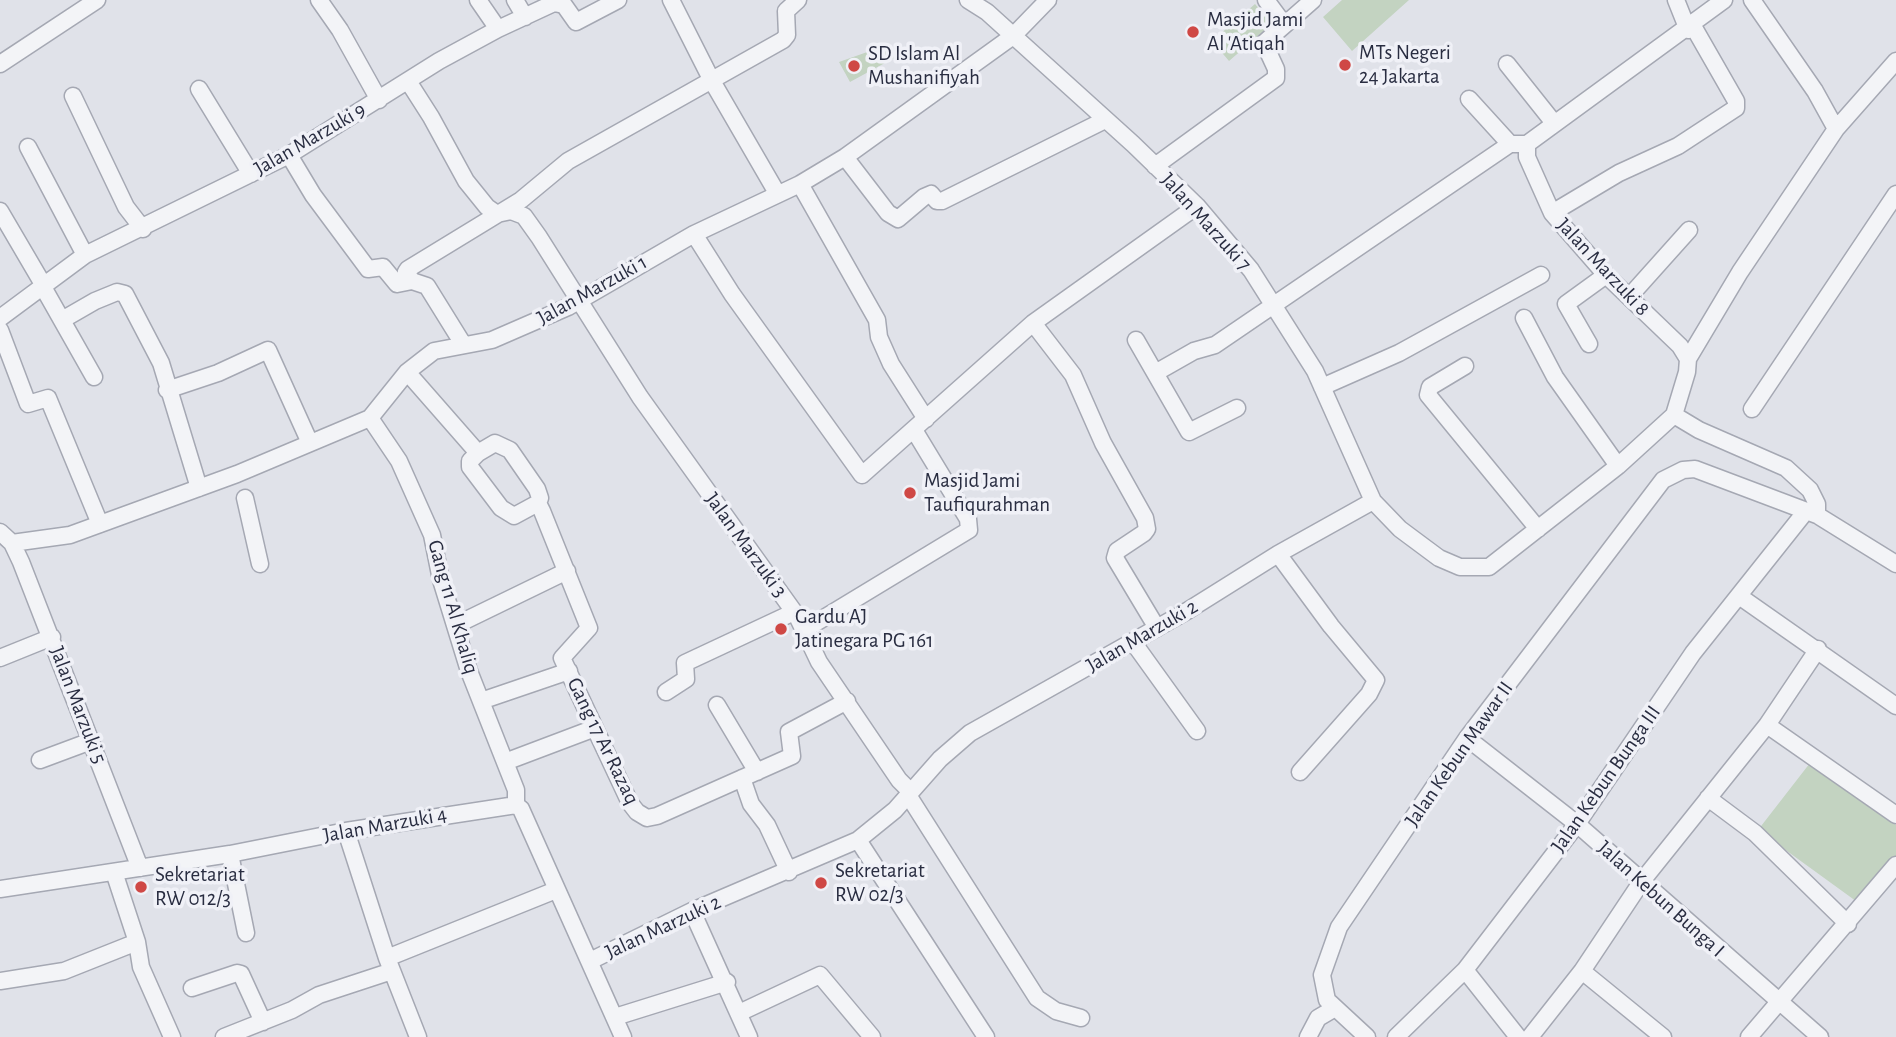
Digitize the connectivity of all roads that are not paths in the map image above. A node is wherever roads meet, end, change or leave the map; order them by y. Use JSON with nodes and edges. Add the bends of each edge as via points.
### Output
{"nodes":[{"id":1,"x":97,"y":0,"type":"edge"},
{"id":2,"x":319,"y":0,"type":"edge"},
{"id":3,"x":478,"y":0,"type":"edge"},
{"id":4,"x":515,"y":0,"type":"edge"},
{"id":5,"x":618,"y":0,"type":"edge"},
{"id":6,"x":671,"y":0,"type":"edge"},
{"id":7,"x":798,"y":0,"type":"edge"},
{"id":8,"x":968,"y":0,"type":"edge"},
{"id":9,"x":1048,"y":0,"type":"edge"},
{"id":10,"x":1266,"y":0,"type":"edge"},
{"id":11,"x":1313,"y":0,"type":"edge"},
{"id":12,"x":1676,"y":0,"type":"edge"},
{"id":13,"x":1724,"y":0,"type":"edge"},
{"id":14,"x":1752,"y":0,"type":"edge"},
{"id":15,"x":525,"y":17,"type":"junction"},
{"id":16,"x":1283,"y":23,"type":"junction"},
{"id":17,"x":1690,"y":28,"type":"junction"},
{"id":18,"x":498,"y":29,"type":"junction"},
{"id":19,"x":1013,"y":36,"type":"junction"},
{"id":20,"x":1896,"y":61,"type":"edge"},
{"id":21,"x":0,"y":64,"type":"edge"},
{"id":22,"x":1507,"y":64,"type":"dead end"},
{"id":23,"x":408,"y":81,"type":"junction"},
{"id":24,"x":712,"y":81,"type":"junction"},
{"id":25,"x":199,"y":89,"type":"dead end"},
{"id":26,"x":73,"y":96,"type":"dead end"},
{"id":27,"x":1469,"y":99,"type":"dead end"},
{"id":28,"x":379,"y":100,"type":"junction"},
{"id":29,"x":1105,"y":120,"type":"junction"},
{"id":30,"x":1554,"y":123,"type":"junction"},
{"id":31,"x":1836,"y":129,"type":"junction"},
{"id":32,"x":1519,"y":144,"type":"junction"},
{"id":33,"x":28,"y":146,"type":"dead end"},
{"id":34,"x":289,"y":155,"type":"junction"},
{"id":35,"x":845,"y":157,"type":"junction"},
{"id":36,"x":1156,"y":166,"type":"junction"},
{"id":37,"x":251,"y":174,"type":"junction"},
{"id":38,"x":800,"y":184,"type":"junction"},
{"id":39,"x":777,"y":193,"type":"junction"},
{"id":40,"x":1896,"y":194,"type":"edge"},
{"id":41,"x":1197,"y":206,"type":"junction"},
{"id":42,"x":0,"y":211,"type":"edge"},
{"id":43,"x":1552,"y":213,"type":"junction"},
{"id":44,"x":497,"y":214,"type":"junction"},
{"id":45,"x":143,"y":229,"type":"junction"},
{"id":46,"x":1689,"y":230,"type":"dead end"},
{"id":47,"x":696,"y":238,"type":"junction"},
{"id":48,"x":85,"y":255,"type":"junction"},
{"id":49,"x":1541,"y":275,"type":"dead end"},
{"id":50,"x":1606,"y":275,"type":"junction"},
{"id":51,"x":412,"y":281,"type":"junction"},
{"id":52,"x":44,"y":287,"type":"junction"},
{"id":53,"x":1629,"y":297,"type":"junction"},
{"id":54,"x":579,"y":302,"type":"junction"},
{"id":55,"x":1275,"y":306,"type":"junction"},
{"id":56,"x":0,"y":318,"type":"edge"},
{"id":57,"x":1524,"y":318,"type":"dead end"},
{"id":58,"x":62,"y":320,"type":"junction"},
{"id":59,"x":1032,"y":323,"type":"junction"},
{"id":60,"x":0,"y":330,"type":"edge"},
{"id":61,"x":1136,"y":340,"type":"dead end"},
{"id":62,"x":463,"y":344,"type":"junction"},
{"id":63,"x":1590,"y":344,"type":"dead end"},
{"id":64,"x":1688,"y":359,"type":"junction"},
{"id":65,"x":1465,"y":366,"type":"dead end"},
{"id":66,"x":407,"y":372,"type":"junction"},
{"id":67,"x":1157,"y":372,"type":"junction"},
{"id":68,"x":94,"y":377,"type":"dead end"},
{"id":69,"x":1322,"y":387,"type":"junction"},
{"id":70,"x":167,"y":390,"type":"junction"},
{"id":71,"x":1237,"y":408,"type":"dead end"},
{"id":72,"x":1752,"y":408,"type":"dead end"},
{"id":73,"x":370,"y":418,"type":"junction"},
{"id":74,"x":1687,"y":423,"type":"junction"},
{"id":75,"x":920,"y":425,"type":"junction"},
{"id":76,"x":310,"y":443,"type":"junction"},
{"id":77,"x":478,"y":453,"type":"junction"},
{"id":78,"x":1618,"y":466,"type":"junction"},
{"id":79,"x":199,"y":488,"type":"junction"},
{"id":80,"x":245,"y":498,"type":"dead end"},
{"id":81,"x":1373,"y":500,"type":"junction"},
{"id":82,"x":538,"y":503,"type":"junction"},
{"id":83,"x":1812,"y":513,"type":"junction"},
{"id":84,"x":100,"y":524,"type":"junction"},
{"id":85,"x":1538,"y":529,"type":"junction"},
{"id":86,"x":6,"y":537,"type":"edge"},
{"id":87,"x":1278,"y":554,"type":"junction"},
{"id":88,"x":260,"y":564,"type":"dead end"},
{"id":89,"x":1896,"y":564,"type":"edge"},
{"id":90,"x":567,"y":572,"type":"junction"},
{"id":91,"x":1738,"y":596,"type":"junction"},
{"id":92,"x":794,"y":612,"type":"junction"},
{"id":93,"x":456,"y":625,"type":"junction"},
{"id":94,"x":1157,"y":628,"type":"junction"},
{"id":95,"x":804,"y":630,"type":"junction"},
{"id":96,"x":52,"y":636,"type":"junction"},
{"id":97,"x":1133,"y":642,"type":"junction"},
{"id":98,"x":1818,"y":649,"type":"junction"},
{"id":99,"x":0,"y":658,"type":"edge"},
{"id":100,"x":569,"y":671,"type":"junction"},
{"id":101,"x":666,"y":692,"type":"dead end"},
{"id":102,"x":481,"y":701,"type":"junction"},
{"id":103,"x":846,"y":701,"type":"junction"},
{"id":104,"x":717,"y":705,"type":"dead end"},
{"id":105,"x":1896,"y":706,"type":"edge"},
{"id":106,"x":1767,"y":725,"type":"junction"},
{"id":107,"x":595,"y":728,"type":"junction"},
{"id":108,"x":1197,"y":731,"type":"dead end"},
{"id":109,"x":1467,"y":738,"type":"junction"},
{"id":110,"x":91,"y":741,"type":"junction"},
{"id":111,"x":40,"y":760,"type":"dead end"},
{"id":112,"x":505,"y":762,"type":"junction"},
{"id":113,"x":1300,"y":772,"type":"dead end"},
{"id":114,"x":750,"y":775,"type":"junction"},
{"id":115,"x":909,"y":792,"type":"junction"},
{"id":116,"x":1708,"y":798,"type":"junction"},
{"id":117,"x":516,"y":805,"type":"junction"},
{"id":118,"x":1896,"y":815,"type":"edge"},
{"id":119,"x":1577,"y":824,"type":"junction"},
{"id":120,"x":346,"y":831,"type":"junction"},
{"id":121,"x":858,"y":840,"type":"junction"},
{"id":122,"x":230,"y":854,"type":"junction"},
{"id":123,"x":1896,"y":865,"type":"edge"},
{"id":124,"x":140,"y":868,"type":"junction"},
{"id":125,"x":114,"y":872,"type":"junction"},
{"id":126,"x":789,"y":872,"type":"junction"},
{"id":127,"x":1642,"y":881,"type":"junction"},
{"id":128,"x":0,"y":889,"type":"edge"},
{"id":129,"x":556,"y":890,"type":"junction"},
{"id":130,"x":692,"y":911,"type":"junction"},
{"id":131,"x":1847,"y":924,"type":"junction"},
{"id":132,"x":246,"y":933,"type":"dead end"},
{"id":133,"x":137,"y":942,"type":"junction"},
{"id":134,"x":590,"y":961,"type":"junction"},
{"id":135,"x":389,"y":964,"type":"junction"},
{"id":136,"x":1465,"y":970,"type":"junction"},
{"id":137,"x":1582,"y":971,"type":"junction"},
{"id":138,"x":0,"y":981,"type":"edge"},
{"id":139,"x":727,"y":982,"type":"junction"},
{"id":140,"x":192,"y":988,"type":"dead end"},
{"id":141,"x":1778,"y":1003,"type":"junction"},
{"id":142,"x":1335,"y":1008,"type":"junction"},
{"id":143,"x":739,"y":1013,"type":"junction"},
{"id":144,"x":1082,"y":1018,"type":"dead end"},
{"id":145,"x":261,"y":1028,"type":"edge"},
{"id":146,"x":620,"y":1028,"type":"edge"},
{"id":147,"x":172,"y":1037,"type":"edge"},
{"id":148,"x":224,"y":1037,"type":"edge"},
{"id":149,"x":418,"y":1037,"type":"edge"},
{"id":150,"x":605,"y":1037,"type":"edge"},
{"id":151,"x":749,"y":1037,"type":"edge"},
{"id":152,"x":873,"y":1037,"type":"edge"},
{"id":153,"x":986,"y":1037,"type":"edge"},
{"id":154,"x":1308,"y":1037,"type":"edge"},
{"id":155,"x":1367,"y":1037,"type":"edge"},
{"id":156,"x":1396,"y":1037,"type":"edge"},
{"id":157,"x":1518,"y":1037,"type":"edge"},
{"id":158,"x":1530,"y":1037,"type":"edge"},
{"id":159,"x":1663,"y":1037,"type":"edge"},
{"id":160,"x":1749,"y":1037,"type":"edge"},
{"id":161,"x":1820,"y":1037,"type":"edge"}],
"edges":[{"from":1,"to":21,"type":"street"},
{"from":2,"to":28,"type":"street"},
{"from":3,"to":18,"type":"street"},
{"from":4,"to":15,"type":"street"},
{"from":5,"to":15,"type":"street","name":"Jalan Marzuki 9","via":[[580,21],[573,20],[560,2]]},
{"from":6,"to":24,"type":"street"},
{"from":7,"to":24,"type":"street","via":[[786,11],[786,38]]},
{"from":8,"to":19,"type":"street","name":"Jalan Marzuki 7"},
{"from":9,"to":19,"type":"street","name":"Jalan Marzuki 1"},
{"from":10,"to":16,"type":"street"},
{"from":11,"to":16,"type":"street"},
{"from":12,"to":17,"type":"street"},
{"from":13,"to":17,"type":"street"},
{"from":14,"to":31,"type":"street"},
{"from":15,"to":18,"type":"street","name":"Jalan Marzuki 9"},
{"from":16,"to":36,"type":"street","via":[[1264,43],[1276,78]]},
{"from":17,"to":30,"type":"street"},
{"from":17,"to":43,"type":"street","via":[[1737,108],[1678,146],[1619,173]]},
{"from":18,"to":23,"type":"street","name":"Jalan Marzuki 9"},
{"from":19,"to":29,"type":"street","name":"Jalan Marzuki 7"},
{"from":19,"to":35,"type":"street","name":"Jalan Marzuki 1"},
{"from":20,"to":31,"type":"street"},
{"from":22,"to":30,"type":"street"},
{"from":23,"to":28,"type":"street","name":"Jalan Marzuki 9"},
{"from":23,"to":44,"type":"street","via":[[466,181]]},
{"from":24,"to":39,"type":"street"},
{"from":24,"to":44,"type":"street","via":[[568,161]]},
{"from":25,"to":37,"type":"street"},
{"from":26,"to":45,"type":"street","via":[[126,207]]},
{"from":27,"to":32,"type":"street"},
{"from":28,"to":34,"type":"street","name":"Jalan Marzuki 9"},
{"from":29,"to":35,"type":"street","via":[[942,201],[930,194],[898,219],[887,213]]},
{"from":29,"to":36,"type":"street","name":"Jalan Marzuki 7"},
{"from":30,"to":32,"type":"street"},
{"from":31,"to":64,"type":"street"},
{"from":32,"to":43,"type":"street","name":"Jalan Marzuki 8"},
{"from":32,"to":55,"type":"street"},
{"from":33,"to":48,"type":"street"},
{"from":34,"to":37,"type":"street","name":"Jalan Marzuki 9"},
{"from":34,"to":51,"type":"street","via":[[368,269],[383,267],[397,284]]},
{"from":35,"to":38,"type":"street","name":"Jalan Marzuki 1"},
{"from":36,"to":41,"type":"street","name":"Jalan Marzuki 7"},
{"from":37,"to":45,"type":"street","name":"Jalan Marzuki 9"},
{"from":38,"to":39,"type":"street","name":"Jalan Marzuki 1"},
{"from":38,"to":75,"type":"street","via":[[877,320],[879,337]]},
{"from":39,"to":47,"type":"street","name":"Jalan Marzuki 1"},
{"from":40,"to":72,"type":"street"},
{"from":41,"to":55,"type":"street","name":"Jalan Marzuki 7"},
{"from":41,"to":59,"type":"street"},
{"from":42,"to":52,"type":"street"},
{"from":43,"to":50,"type":"street","name":"Jalan Marzuki 8"},
{"from":44,"to":51,"type":"street","via":[[408,269]]},
{"from":44,"to":54,"type":"street","name":"Jalan Marzuki 3","via":[[511,211],[524,216]]},
{"from":45,"to":48,"type":"street","name":"Jalan Marzuki 9"},
{"from":46,"to":53,"type":"street"},
{"from":47,"to":54,"type":"street","name":"Jalan Marzuki 1"},
{"from":47,"to":75,"type":"street","via":[[747,317],[862,475]]},
{"from":48,"to":52,"type":"street","name":"Jalan Marzuki 9"},
{"from":49,"to":69,"type":"street","via":[[1399,353]]},
{"from":50,"to":53,"type":"street","name":"Jalan Marzuki 8"},
{"from":50,"to":63,"type":"street","via":[[1566,304]]},
{"from":51,"to":62,"type":"street","via":[[427,286]]},
{"from":52,"to":56,"type":"street","name":"Jalan Marzuki 9"},
{"from":52,"to":58,"type":"street"},
{"from":53,"to":64,"type":"street","name":"Jalan Marzuki 8"},
{"from":54,"to":62,"type":"street","name":"Jalan Marzuki 1","via":[[492,340]]},
{"from":54,"to":92,"type":"street","name":"Jalan Marzuki 3","via":[[654,418]]},
{"from":55,"to":67,"type":"street","via":[[1215,345]]},
{"from":55,"to":69,"type":"street","name":"Jalan Marzuki 7"},
{"from":57,"to":78,"type":"street","via":[[1555,377]]},
{"from":58,"to":68,"type":"street"},
{"from":58,"to":70,"type":"street","via":[[122,292],[161,363]]},
{"from":59,"to":75,"type":"street"},
{"from":59,"to":94,"type":"street","via":[[1073,375],[1103,443],[1145,518],[1144,533],[1117,551],[1115,558]]},
{"from":60,"to":84,"type":"street","via":[[28,404],[48,398]]},
{"from":61,"to":67,"type":"street"},
{"from":62,"to":66,"type":"street","name":"Jalan Marzuki 1","via":[[434,351]]},
{"from":64,"to":74,"type":"street"},
{"from":65,"to":85,"type":"street","via":[[1430,387],[1428,395]]},
{"from":66,"to":73,"type":"street","name":"Jalan Marzuki 1"},
{"from":66,"to":77,"type":"street"},
{"from":67,"to":71,"type":"street","via":[[1189,432]]},
{"from":69,"to":81,"type":"street","name":"Jalan Marzuki 7"},
{"from":70,"to":76,"type":"street","via":[[268,350]]},
{"from":70,"to":79,"type":"street"},
{"from":73,"to":76,"type":"street","name":"Jalan Marzuki 1"},
{"from":73,"to":93,"type":"street","name":"Gang 11 Al Khaliq","via":[[399,461],[432,535]]},
{"from":74,"to":78,"type":"street"},
{"from":74,"to":83,"type":"street","via":[[1786,468],[1810,490],[1817,504]]},
{"from":75,"to":95,"type":"street","via":[[970,526],[965,534]]},
{"from":76,"to":79,"type":"street","name":"Jalan Marzuki 1","via":[[238,476]]},
{"from":77,"to":82,"type":"street","name":"Gang 17 Ar Razaq","via":[[495,443],[510,450],[537,489]]},
{"from":77,"to":82,"type":"street","via":[[470,467],[505,512],[517,515]]},
{"from":78,"to":85,"type":"street"},
{"from":79,"to":84,"type":"street","name":"Jalan Marzuki 1"},
{"from":80,"to":88,"type":"street"},
{"from":81,"to":85,"type":"street","via":[[1421,545],[1461,567],[1489,567]]},
{"from":81,"to":87,"type":"street","name":"Jalan Marzuki 2"},
{"from":82,"to":90,"type":"street","name":"Gang 17 Ar Razaq"},
{"from":83,"to":89,"type":"street"},
{"from":83,"to":91,"type":"street","name":"Jalan Kebun Bunga III"},
{"from":83,"to":109,"type":"street","name":"Jalan Kebun Mawar II","via":[[1695,469],[1663,480]]},
{"from":84,"to":86,"type":"street","name":"Jalan Marzuki 1","via":[[70,535]]},
{"from":86,"to":96,"type":"street","name":"Jalan Marzuki 5"},
{"from":87,"to":94,"type":"street","name":"Jalan Marzuki 2"},
{"from":87,"to":113,"type":"street","via":[[1377,680]]},
{"from":90,"to":93,"type":"street"},
{"from":90,"to":100,"type":"street","name":"Gang 17 Ar Razaq","via":[[589,628],[563,654]]},
{"from":91,"to":98,"type":"street"},
{"from":91,"to":119,"type":"street","name":"Jalan Kebun Bunga III","via":[[1693,653]]},
{"from":92,"to":95,"type":"street","name":"Jalan Marzuki 3"},
{"from":92,"to":101,"type":"street","via":[[685,663],[686,679]]},
{"from":93,"to":102,"type":"street","name":"Gang 11 Al Khaliq"},
{"from":94,"to":97,"type":"street","name":"Jalan Marzuki 2"},
{"from":95,"to":103,"type":"street","name":"Jalan Marzuki 3"},
{"from":96,"to":99,"type":"street"},
{"from":96,"to":110,"type":"street","name":"Jalan Marzuki 5"},
{"from":97,"to":108,"type":"street"},
{"from":97,"to":115,"type":"street","name":"Jalan Marzuki 2","via":[[970,733]]},
{"from":98,"to":105,"type":"street"},
{"from":98,"to":106,"type":"street"},
{"from":100,"to":102,"type":"street"},
{"from":100,"to":107,"type":"street","name":"Gang 17 Ar Razaq"},
{"from":102,"to":112,"type":"street","name":"Gang 11 Al Khaliq"},
{"from":103,"to":114,"type":"street","via":[[789,734],[793,755]]},
{"from":103,"to":115,"type":"street","name":"Jalan Marzuki 3"},
{"from":104,"to":114,"type":"street"},
{"from":106,"to":116,"type":"street"},
{"from":106,"to":118,"type":"street"},
{"from":107,"to":112,"type":"street"},
{"from":107,"to":114,"type":"street","name":"Gang 17 Ar Razaq","via":[[629,803],[647,818]]},
{"from":109,"to":119,"type":"street","name":"Jalan Kebun Bunga I"},
{"from":109,"to":142,"type":"street","name":"Jalan Kebun Mawar II","via":[[1339,927],[1322,975],[1327,1000]]},
{"from":110,"to":111,"type":"street"},
{"from":110,"to":124,"type":"street","name":"Jalan Marzuki 5"},
{"from":112,"to":117,"type":"street","name":"Gang 11 Al Khaliq","via":[[516,790]]},
{"from":114,"to":126,"type":"street","via":[[751,804],[767,825]]},
{"from":115,"to":121,"type":"street","name":"Jalan Marzuki 2"},
{"from":115,"to":144,"type":"street","name":"Jalan Marzuki 3","via":[[1037,998],[1056,1011]]},
{"from":116,"to":127,"type":"street"},
{"from":116,"to":131,"type":"street","via":[[1755,834]]},
{"from":117,"to":120,"type":"street","name":"Jalan Marzuki 4"},
{"from":117,"to":129,"type":"street"},
{"from":119,"to":127,"type":"street","name":"Jalan Kebun Bunga I"},
{"from":119,"to":136,"type":"street","name":"Jalan Kebun Bunga III"},
{"from":120,"to":122,"type":"street","name":"Jalan Marzuki 4"},
{"from":120,"to":135,"type":"street"},
{"from":121,"to":126,"type":"street","name":"Jalan Marzuki 2"},
{"from":121,"to":153,"type":"street"},
{"from":122,"to":124,"type":"street","name":"Jalan Marzuki 4"},
{"from":122,"to":132,"type":"street"},
{"from":123,"to":131,"type":"street"},
{"from":124,"to":125,"type":"street","name":"Jalan Marzuki 4"},
{"from":125,"to":128,"type":"street","name":"Jalan Marzuki 4"},
{"from":125,"to":133,"type":"street"},
{"from":126,"to":130,"type":"street","name":"Jalan Marzuki 2"},
{"from":127,"to":137,"type":"street"},
{"from":127,"to":141,"type":"street","name":"Jalan Kebun Bunga I"},
{"from":129,"to":134,"type":"street"},
{"from":129,"to":135,"type":"street"},
{"from":130,"to":134,"type":"street","name":"Jalan Marzuki 2"},
{"from":130,"to":139,"type":"street"},
{"from":131,"to":141,"type":"street"},
{"from":133,"to":138,"type":"street","via":[[64,971]]},
{"from":133,"to":147,"type":"street","via":[[141,967]]},
{"from":134,"to":146,"type":"street"},
{"from":135,"to":145,"type":"street","via":[[319,995]]},
{"from":135,"to":149,"type":"street"},
{"from":136,"to":156,"type":"street","name":"Jalan Kebun Bunga III"},
{"from":136,"to":157,"type":"street"},
{"from":137,"to":158,"type":"street"},
{"from":137,"to":159,"type":"street"},
{"from":139,"to":143,"type":"street"},
{"from":139,"to":146,"type":"street"},
{"from":140,"to":145,"type":"street","via":[[241,974]]},
{"from":141,"to":160,"type":"street"},
{"from":141,"to":161,"type":"street","name":"Jalan Kebun Bunga I"},
{"from":142,"to":154,"type":"street","via":[[1318,1018]]},
{"from":142,"to":155,"type":"street","name":"Jalan Kebun Mawar II"},
{"from":143,"to":151,"type":"street"},
{"from":143,"to":152,"type":"street","via":[[820,975]]},
{"from":145,"to":148,"type":"street"},
{"from":146,"to":150,"type":"street"}]}
